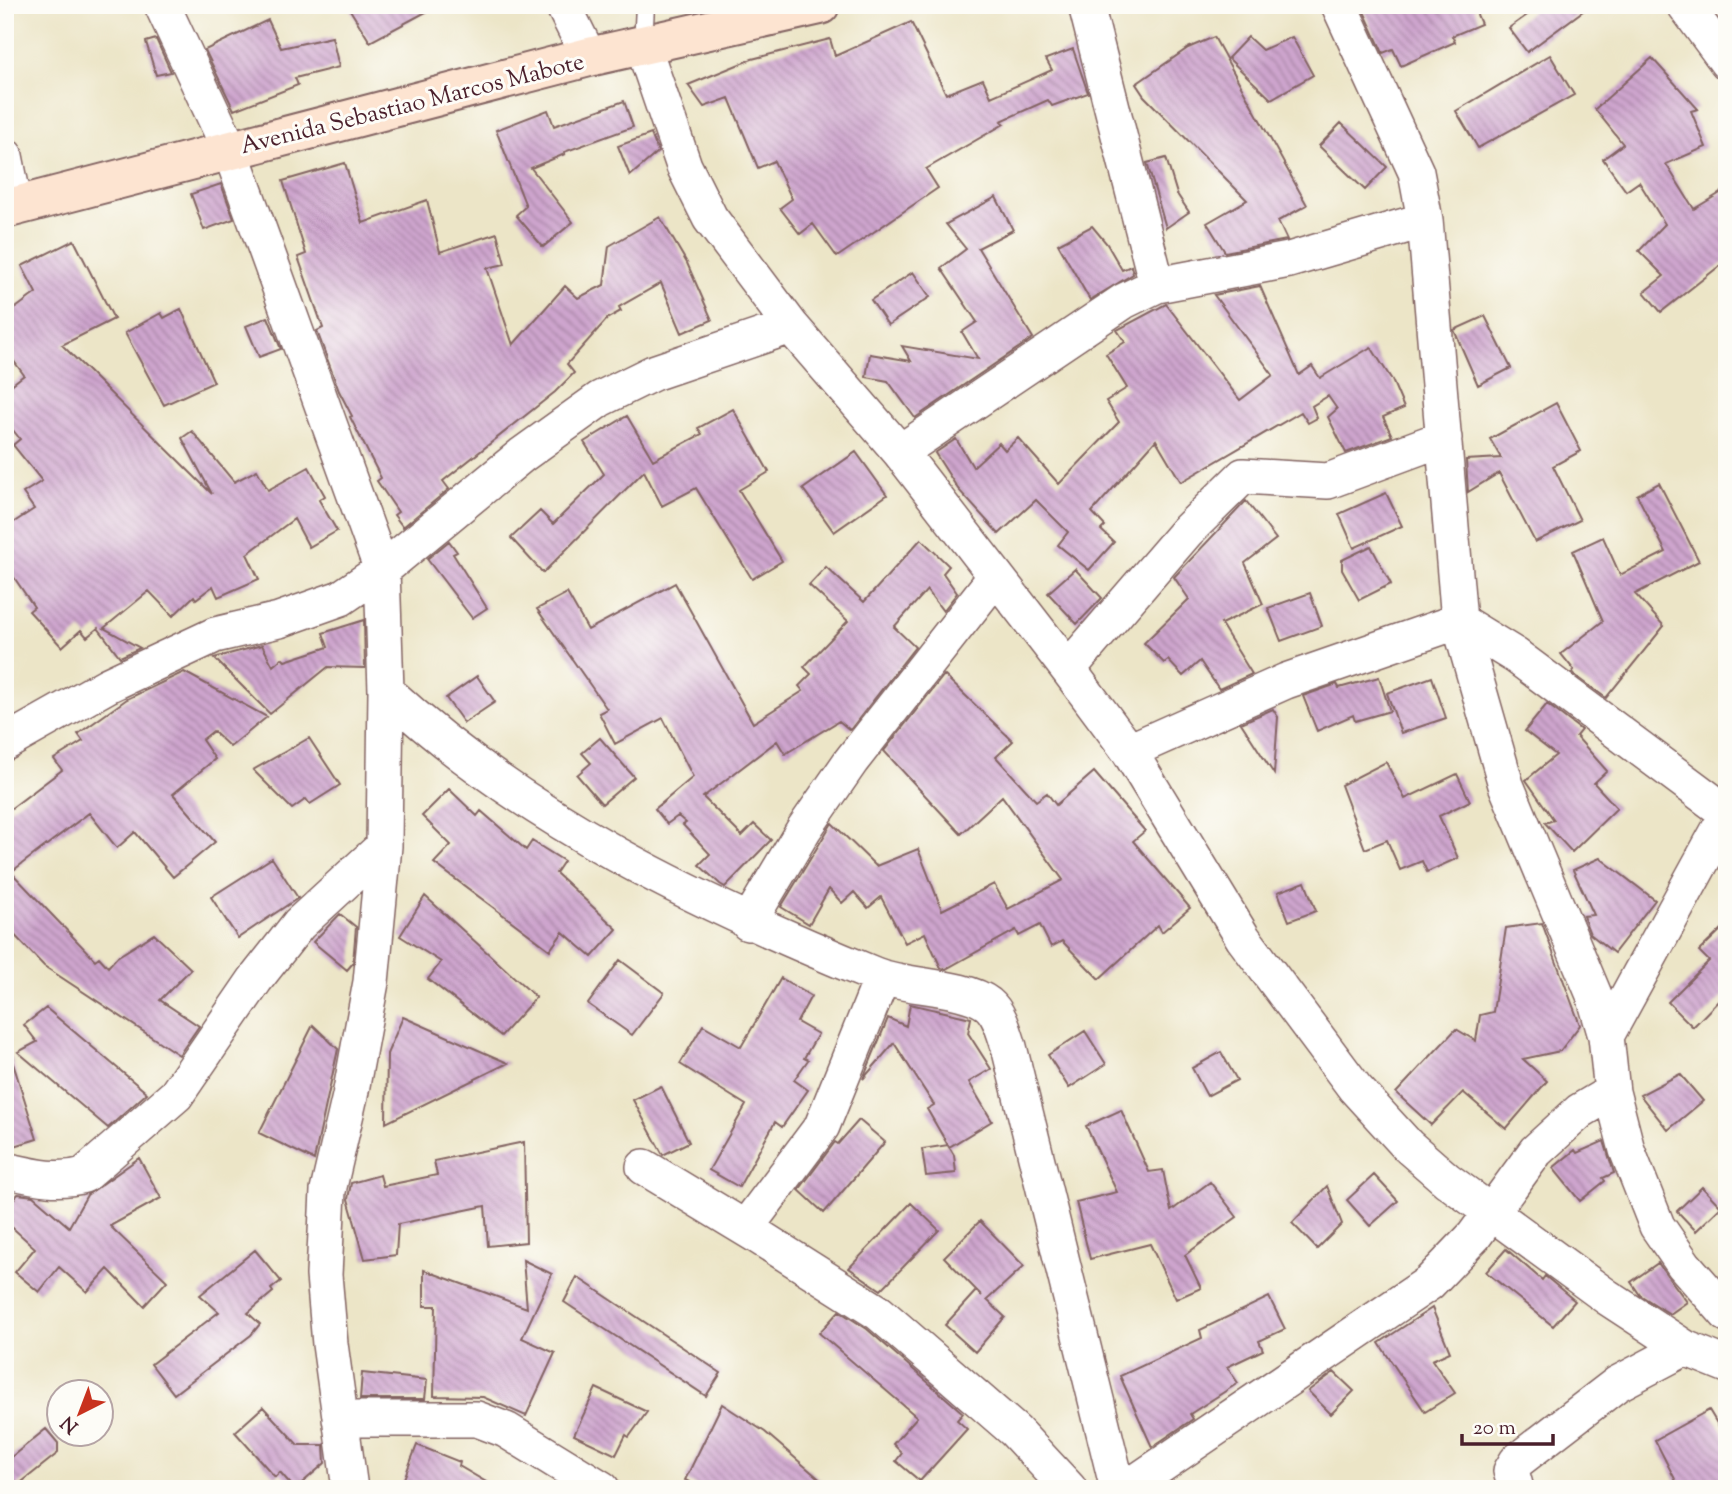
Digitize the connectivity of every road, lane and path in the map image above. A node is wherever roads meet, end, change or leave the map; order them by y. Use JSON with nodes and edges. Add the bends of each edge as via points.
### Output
{"nodes":[{"id":1,"x":162,"y":5,"type":"edge"},
{"id":2,"x":563,"y":5,"type":"edge"},
{"id":3,"x":645,"y":5,"type":"edge"},
{"id":4,"x":820,"y":5,"type":"edge"},
{"id":5,"x":1086,"y":5,"type":"edge"},
{"id":6,"x":1339,"y":5,"type":"edge"},
{"id":7,"x":1685,"y":5,"type":"edge"},
{"id":8,"x":643,"y":46,"type":"junction"},
{"id":9,"x":589,"y":57,"type":"junction"},
{"id":10,"x":1727,"y":62,"type":"edge"},
{"id":11,"x":230,"y":150,"type":"junction"},
{"id":12,"x":5,"y":156,"type":"edge"},
{"id":13,"x":10,"y":207,"type":"edge"},
{"id":14,"x":1425,"y":220,"type":"junction"},
{"id":15,"x":1157,"y":285,"type":"junction"},
{"id":16,"x":791,"y":326,"type":"junction"},
{"id":17,"x":1444,"y":438,"type":"junction"},
{"id":18,"x":900,"y":452,"type":"junction"},
{"id":19,"x":382,"y":570,"type":"junction"},
{"id":20,"x":996,"y":576,"type":"junction"},
{"id":21,"x":1459,"y":621,"type":"junction"},
{"id":22,"x":1068,"y":669,"type":"junction"},
{"id":23,"x":386,"y":691,"type":"junction"},
{"id":24,"x":5,"y":743,"type":"edge"},
{"id":25,"x":1129,"y":751,"type":"junction"},
{"id":26,"x":1727,"y":813,"type":"edge"},
{"id":27,"x":384,"y":846,"type":"junction"},
{"id":28,"x":748,"y":923,"type":"junction"},
{"id":29,"x":882,"y":978,"type":"junction"},
{"id":30,"x":1606,"y":1036,"type":"junction"},
{"id":31,"x":1612,"y":1092,"type":"junction"},
{"id":32,"x":644,"y":1167,"type":"dead end"},
{"id":33,"x":5,"y":1170,"type":"edge"},
{"id":34,"x":1493,"y":1212,"type":"junction"},
{"id":35,"x":753,"y":1233,"type":"junction"},
{"id":36,"x":1727,"y":1314,"type":"edge"},
{"id":37,"x":1685,"y":1348,"type":"junction"},
{"id":38,"x":1727,"y":1365,"type":"edge"},
{"id":39,"x":340,"y":1419,"type":"junction"},
{"id":40,"x":351,"y":1489,"type":"edge"},
{"id":41,"x":602,"y":1489,"type":"edge"},
{"id":42,"x":1069,"y":1489,"type":"edge"},
{"id":43,"x":1118,"y":1489,"type":"edge"},
{"id":44,"x":1126,"y":1489,"type":"edge"},
{"id":45,"x":1516,"y":1489,"type":"edge"}],
"edges":[{"from":1,"to":11,"type":"street"},
{"from":2,"to":9,"type":"street"},
{"from":3,"to":8,"type":"lane"},
{"from":4,"to":8,"type":"main road","name":"Avenida Sebastiao Marcos Mabote"},
{"from":5,"to":15,"type":"street"},
{"from":6,"to":14,"type":"street","via":[[1416,172]]},
{"from":7,"to":10,"type":"street"},
{"from":8,"to":9,"type":"main road","name":"Avenida Sebastiao Marcos Mabote"},
{"from":8,"to":16,"type":"street","via":[[684,166],[710,218]]},
{"from":9,"to":11,"type":"main road","name":"Avenida Sebastiao Marcos Mabote"},
{"from":11,"to":13,"type":"main road","name":"Avenida Sebastiao Marcos Mabote"},
{"from":11,"to":19,"type":"street"},
{"from":12,"to":13,"type":"street"},
{"from":14,"to":15,"type":"street","via":[[1289,260]]},
{"from":14,"to":17,"type":"street"},
{"from":15,"to":18,"type":"street","via":[[1124,301]]},
{"from":16,"to":18,"type":"street"},
{"from":16,"to":19,"type":"street","via":[[653,373],[600,399]]},
{"from":17,"to":21,"type":"street"},
{"from":17,"to":22,"type":"street","via":[[1328,481],[1243,476],[1186,532]]},
{"from":18,"to":20,"type":"street"},
{"from":19,"to":23,"type":"street"},
{"from":19,"to":24,"type":"street","via":[[341,598],[203,640],[108,685]]},
{"from":20,"to":22,"type":"street"},
{"from":20,"to":28,"type":"street","via":[[851,761]]},
{"from":21,"to":25,"type":"street","via":[[1286,681]]},
{"from":21,"to":26,"type":"street","via":[[1516,656]]},
{"from":21,"to":30,"type":"street","via":[[1506,785],[1594,995]]},
{"from":22,"to":25,"type":"street"},
{"from":23,"to":27,"type":"street"},
{"from":23,"to":28,"type":"street","via":[[480,771],[581,836]]},
{"from":25,"to":34,"type":"street","via":[[1243,939],[1355,1087],[1408,1146]]},
{"from":26,"to":30,"type":"street"},
{"from":27,"to":33,"type":"street","via":[[299,924],[176,1095],[84,1175],[41,1178]]},
{"from":27,"to":39,"type":"street","via":[[371,982],[328,1191],[324,1275]]},
{"from":28,"to":29,"type":"street"},
{"from":29,"to":35,"type":"street","via":[[822,1126],[750,1222]]},
{"from":29,"to":43,"type":"street","via":[[970,996],[988,1004],[999,1018]]},
{"from":30,"to":31,"type":"street"},
{"from":31,"to":34,"type":"street","via":[[1580,1111],[1536,1151]]},
{"from":31,"to":36,"type":"street","via":[[1627,1150],[1657,1226]]},
{"from":32,"to":35,"type":"street"},
{"from":34,"to":37,"type":"street"},
{"from":34,"to":44,"type":"street","via":[[1459,1255],[1429,1283]]},
{"from":35,"to":42,"type":"street","via":[[878,1314],[1015,1431]]},
{"from":37,"to":38,"type":"street"},
{"from":37,"to":45,"type":"street","via":[[1617,1384],[1517,1461],[1511,1471]]},
{"from":39,"to":40,"type":"street"},
{"from":39,"to":41,"type":"street","via":[[477,1419],[506,1430]]}]}
